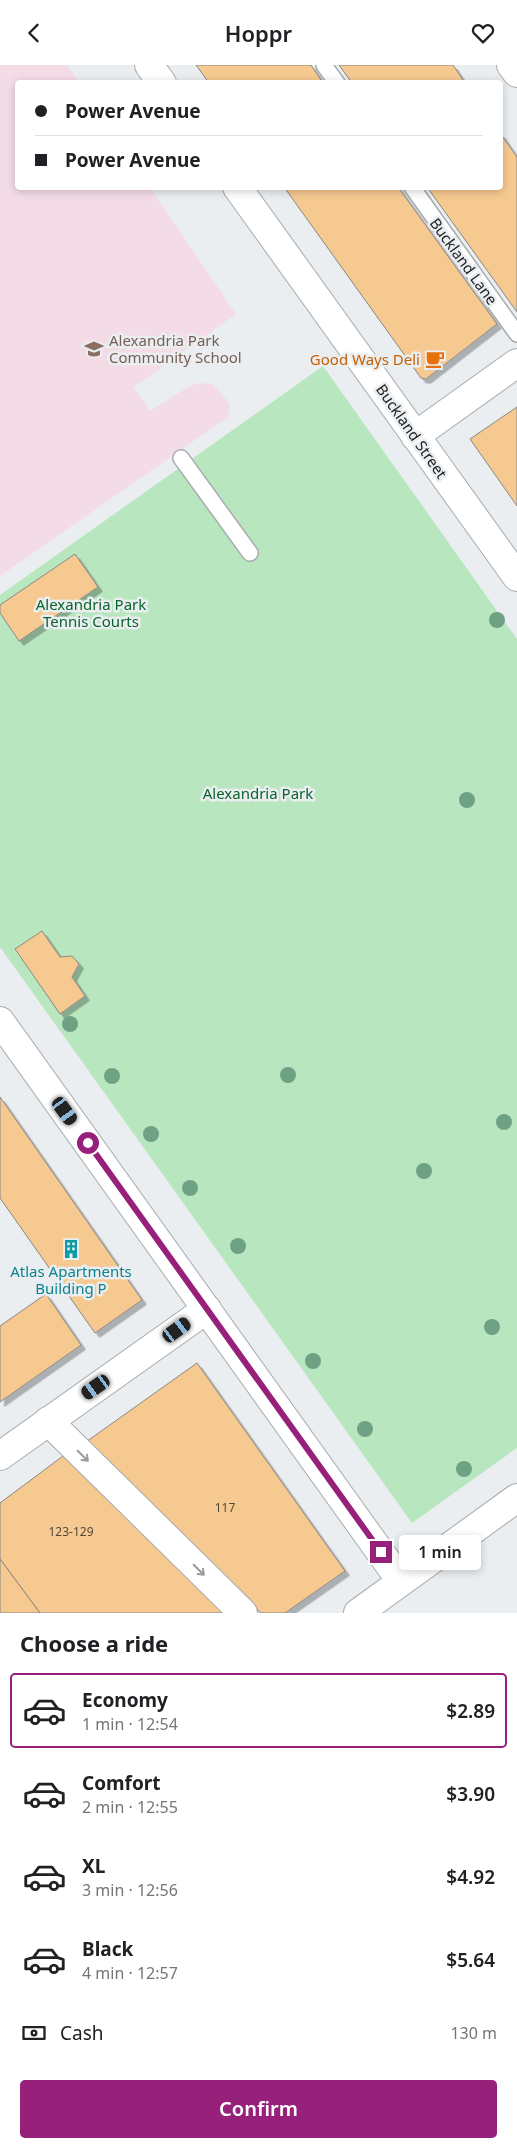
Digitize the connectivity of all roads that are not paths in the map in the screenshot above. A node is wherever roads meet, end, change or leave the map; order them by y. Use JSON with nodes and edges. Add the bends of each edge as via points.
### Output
{"nodes":[{"id":1,"x":149,"y":65,"type":"edge"},
{"id":2,"x":324,"y":65,"type":"edge"},
{"id":3,"x":511,"y":65,"type":"edge"},
{"id":4,"x":517,"y":73,"type":"edge"},
{"id":5,"x":160,"y":80,"type":"edge"},
{"id":6,"x":334,"y":80,"type":"edge"},
{"id":7,"x":239,"y":190,"type":"edge"},
{"id":8,"x":414,"y":190,"type":"edge"},
{"id":9,"x":517,"y":334,"type":"edge"},
{"id":10,"x":517,"y":363,"type":"edge"},
{"id":11,"x":415,"y":436,"type":"junction"},
{"id":12,"x":182,"y":458,"type":"dead end"},
{"id":13,"x":250,"y":553,"type":"dead end"},
{"id":14,"x":517,"y":577,"type":"edge"},
{"id":15,"x":0,"y":1021,"type":"edge"},
{"id":16,"x":207,"y":1309,"type":"junction"},
{"id":17,"x":48,"y":1421,"type":"junction"},
{"id":18,"x":0,"y":1456,"type":"edge"},
{"id":19,"x":517,"y":1498,"type":"edge"},
{"id":20,"x":401,"y":1581,"type":"junction"},
{"id":21,"x":243,"y":1613,"type":"edge"},
{"id":22,"x":358,"y":1613,"type":"edge"}],
"edges":[{"from":1,"to":5,"type":"street"},
{"from":2,"to":6,"type":"lane"},
{"from":3,"to":4,"type":"street"},
{"from":7,"to":11,"type":"street","name":"Buckland Street"},
{"from":8,"to":9,"type":"lane","name":"Buckland Lane"},
{"from":10,"to":11,"type":"street"},
{"from":11,"to":14,"type":"street","name":"Buckland Street"},
{"from":12,"to":13,"type":"lane"},
{"from":15,"to":16,"type":"street"},
{"from":16,"to":17,"type":"street"},
{"from":16,"to":20,"type":"street"},
{"from":17,"to":18,"type":"street"},
{"from":17,"to":21,"type":"street","one_way":true},
{"from":19,"to":20,"type":"street"},
{"from":20,"to":22,"type":"street"}]}
